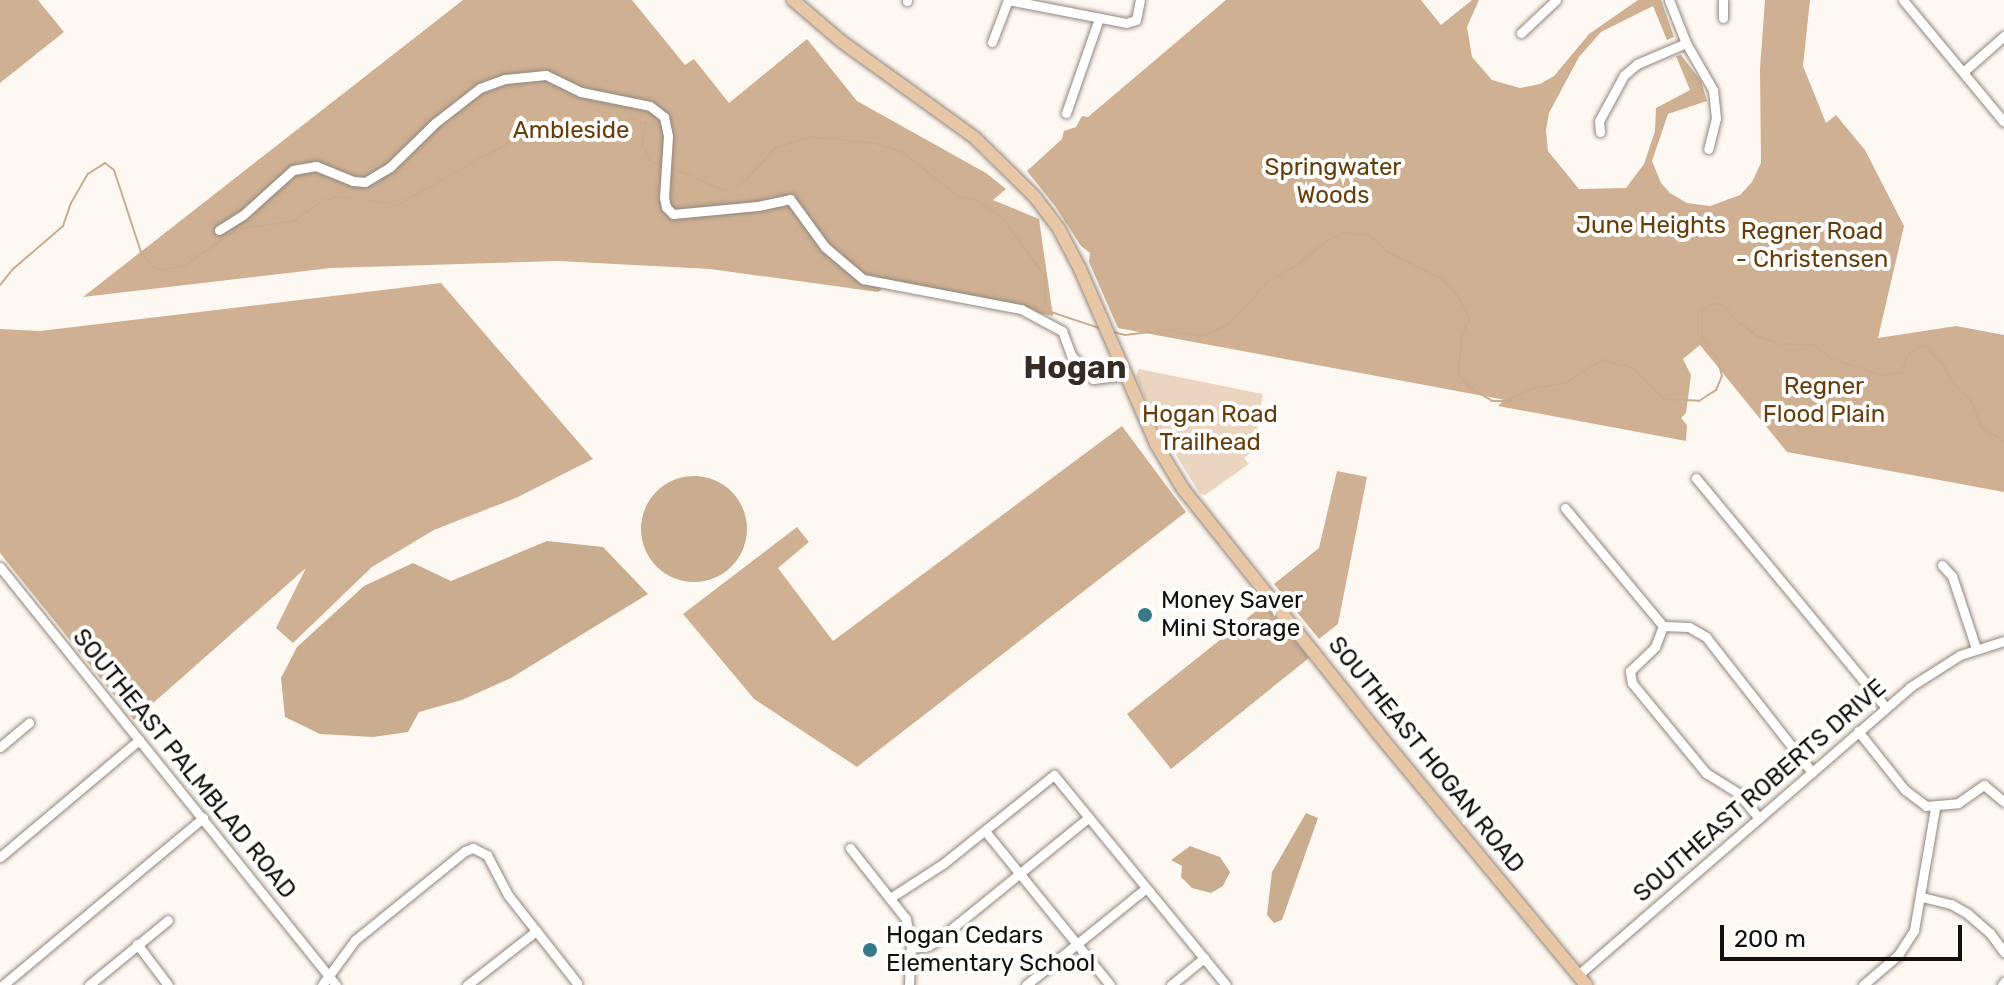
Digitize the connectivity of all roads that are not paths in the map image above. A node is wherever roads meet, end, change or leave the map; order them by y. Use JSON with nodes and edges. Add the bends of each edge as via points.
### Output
{"nodes":[{"id":1,"x":793,"y":0,"type":"edge"},
{"id":2,"x":1008,"y":0,"type":"edge"},
{"id":3,"x":1140,"y":0,"type":"edge"},
{"id":4,"x":1556,"y":0,"type":"edge"},
{"id":5,"x":1669,"y":0,"type":"edge"},
{"id":6,"x":1723,"y":0,"type":"edge"},
{"id":7,"x":1903,"y":0,"type":"edge"},
{"id":8,"x":1099,"y":18,"type":"junction"},
{"id":9,"x":1723,"y":18,"type":"dead end"},
{"id":10,"x":1521,"y":33,"type":"dead end"},
{"id":11,"x":2004,"y":36,"type":"edge"},
{"id":12,"x":992,"y":42,"type":"dead end"},
{"id":13,"x":1686,"y":43,"type":"junction"},
{"id":14,"x":1963,"y":72,"type":"junction"},
{"id":15,"x":1066,"y":113,"type":"dead end"},
{"id":16,"x":2004,"y":122,"type":"edge"},
{"id":17,"x":1600,"y":132,"type":"dead end"},
{"id":18,"x":1708,"y":149,"type":"dead end"},
{"id":19,"x":219,"y":230,"type":"dead end"},
{"id":20,"x":1126,"y":375,"type":"junction"},
{"id":21,"x":1696,"y":478,"type":"dead end"},
{"id":22,"x":1565,"y":508,"type":"dead end"},
{"id":23,"x":1942,"y":565,"type":"dead end"},
{"id":24,"x":0,"y":567,"type":"edge"},
{"id":25,"x":1663,"y":626,"type":"junction"},
{"id":26,"x":2004,"y":641,"type":"edge"},
{"id":27,"x":1976,"y":648,"type":"junction"},
{"id":28,"x":1886,"y":708,"type":"junction"},
{"id":29,"x":29,"y":723,"type":"dead end"},
{"id":30,"x":1858,"y":731,"type":"junction"},
{"id":31,"x":139,"y":740,"type":"junction"},
{"id":32,"x":0,"y":747,"type":"edge"},
{"id":33,"x":1812,"y":772,"type":"junction"},
{"id":34,"x":2004,"y":802,"type":"edge"},
{"id":35,"x":1935,"y":808,"type":"junction"},
{"id":36,"x":1089,"y":817,"type":"junction"},
{"id":37,"x":203,"y":818,"type":"junction"},
{"id":38,"x":1759,"y":818,"type":"junction"},
{"id":39,"x":985,"y":831,"type":"junction"},
{"id":40,"x":850,"y":848,"type":"dead end"},
{"id":41,"x":0,"y":857,"type":"edge"},
{"id":42,"x":1020,"y":874,"type":"junction"},
{"id":43,"x":1146,"y":888,"type":"junction"},
{"id":44,"x":1922,"y":897,"type":"junction"},
{"id":45,"x":890,"y":898,"type":"junction"},
{"id":46,"x":168,"y":920,"type":"dead end"},
{"id":47,"x":536,"y":931,"type":"junction"},
{"id":48,"x":137,"y":944,"type":"junction"},
{"id":49,"x":1077,"y":944,"type":"junction"},
{"id":50,"x":911,"y":948,"type":"junction"},
{"id":51,"x":2004,"y":952,"type":"edge"},
{"id":52,"x":1204,"y":958,"type":"junction"},
{"id":53,"x":1582,"y":980,"type":"edge"},
{"id":54,"x":330,"y":983,"type":"edge"},
{"id":55,"x":577,"y":983,"type":"dead end"},
{"id":56,"x":3,"y":985,"type":"edge"},
{"id":57,"x":89,"y":985,"type":"edge"},
{"id":58,"x":168,"y":985,"type":"edge"},
{"id":59,"x":467,"y":985,"type":"edge"},
{"id":60,"x":909,"y":985,"type":"edge"},
{"id":61,"x":1026,"y":985,"type":"edge"},
{"id":62,"x":1110,"y":985,"type":"edge"},
{"id":63,"x":1171,"y":985,"type":"edge"},
{"id":64,"x":1226,"y":985,"type":"edge"},
{"id":65,"x":1566,"y":985,"type":"edge"},
{"id":66,"x":1863,"y":985,"type":"edge"}],
"edges":[{"from":1,"to":20,"type":"main road","name":"SOUTHEAST HOGAN ROAD","via":[[961,127],[1013,173],[1059,229]]},
{"from":2,"to":8,"type":"street"},
{"from":2,"to":12,"type":"street"},
{"from":3,"to":8,"type":"street","via":[[1136,20]]},
{"from":4,"to":10,"type":"street"},
{"from":5,"to":13,"type":"street"},
{"from":6,"to":9,"type":"street"},
{"from":7,"to":14,"type":"street"},
{"from":8,"to":15,"type":"street"},
{"from":11,"to":14,"type":"street"},
{"from":13,"to":17,"type":"street","via":[[1624,75],[1599,121]]},
{"from":13,"to":18,"type":"street","via":[[1713,90],[1716,118]]},
{"from":14,"to":16,"type":"street"},
{"from":19,"to":20,"type":"street","via":[[293,170],[316,166],[365,182],[390,167],[480,88],[536,74],[659,112],[668,128],[664,188],[666,207],[673,214],[792,200],[825,247],[863,279],[1021,309],[1062,331],[1075,361],[1093,379]]},
{"from":20,"to":53,"type":"main road","name":"SOUTHEAST HOGAN ROAD","via":[[1156,444],[1192,501]]},
{"from":21,"to":28,"type":"street"},
{"from":22,"to":25,"type":"street"},
{"from":23,"to":27,"type":"street","via":[[1952,576]]},
{"from":24,"to":31,"type":"street","name":"SOUTHEAST PALMBLAD ROAD"},
{"from":25,"to":33,"type":"street","via":[[1689,627],[1706,637]]},
{"from":25,"to":38,"type":"street","via":[[1655,647],[1630,671],[1632,683],[1706,773],[1738,793]]},
{"from":26,"to":27,"type":"street","name":"SOUTHEAST ROBERTS DRIVE"},
{"from":27,"to":28,"type":"street","name":"SOUTHEAST ROBERTS DRIVE","via":[[1938,666]]},
{"from":28,"to":30,"type":"street","name":"SOUTHEAST ROBERTS DRIVE"},
{"from":29,"to":32,"type":"street"},
{"from":30,"to":33,"type":"street","name":"SOUTHEAST ROBERTS DRIVE"},
{"from":30,"to":35,"type":"street","via":[[1912,797]]},
{"from":31,"to":37,"type":"street","name":"SOUTHEAST PALMBLAD ROAD"},
{"from":31,"to":41,"type":"street"},
{"from":33,"to":38,"type":"street","name":"SOUTHEAST ROBERTS DRIVE"},
{"from":34,"to":35,"type":"street","via":[[1984,785],[1958,803]]},
{"from":35,"to":44,"type":"street"},
{"from":36,"to":39,"type":"street","via":[[1054,775]]},
{"from":36,"to":42,"type":"street"},
{"from":36,"to":43,"type":"street"},
{"from":37,"to":54,"type":"street","name":"SOUTHEAST PALMBLAD ROAD"},
{"from":37,"to":56,"type":"street"},
{"from":38,"to":53,"type":"street","name":"SOUTHEAST ROBERTS DRIVE"},
{"from":39,"to":42,"type":"street"},
{"from":39,"to":45,"type":"street"},
{"from":40,"to":45,"type":"street"},
{"from":42,"to":49,"type":"street"},
{"from":42,"to":50,"type":"street","via":[[934,942]]},
{"from":43,"to":49,"type":"street"},
{"from":43,"to":52,"type":"street"},
{"from":44,"to":51,"type":"street","via":[[1968,914]]},
{"from":44,"to":66,"type":"street","via":[[1904,947]]},
{"from":45,"to":50,"type":"street","via":[[906,919]]},
{"from":46,"to":48,"type":"street"},
{"from":47,"to":54,"type":"street","via":[[505,890],[488,856],[480,849],[465,851],[355,940]]},
{"from":47,"to":55,"type":"street"},
{"from":47,"to":59,"type":"street"},
{"from":48,"to":57,"type":"street"},
{"from":48,"to":58,"type":"street"},
{"from":49,"to":61,"type":"street"},
{"from":49,"to":62,"type":"street"},
{"from":50,"to":60,"type":"street"},
{"from":52,"to":63,"type":"street"},
{"from":52,"to":64,"type":"street"},
{"from":53,"to":65,"type":"main road"}]}
